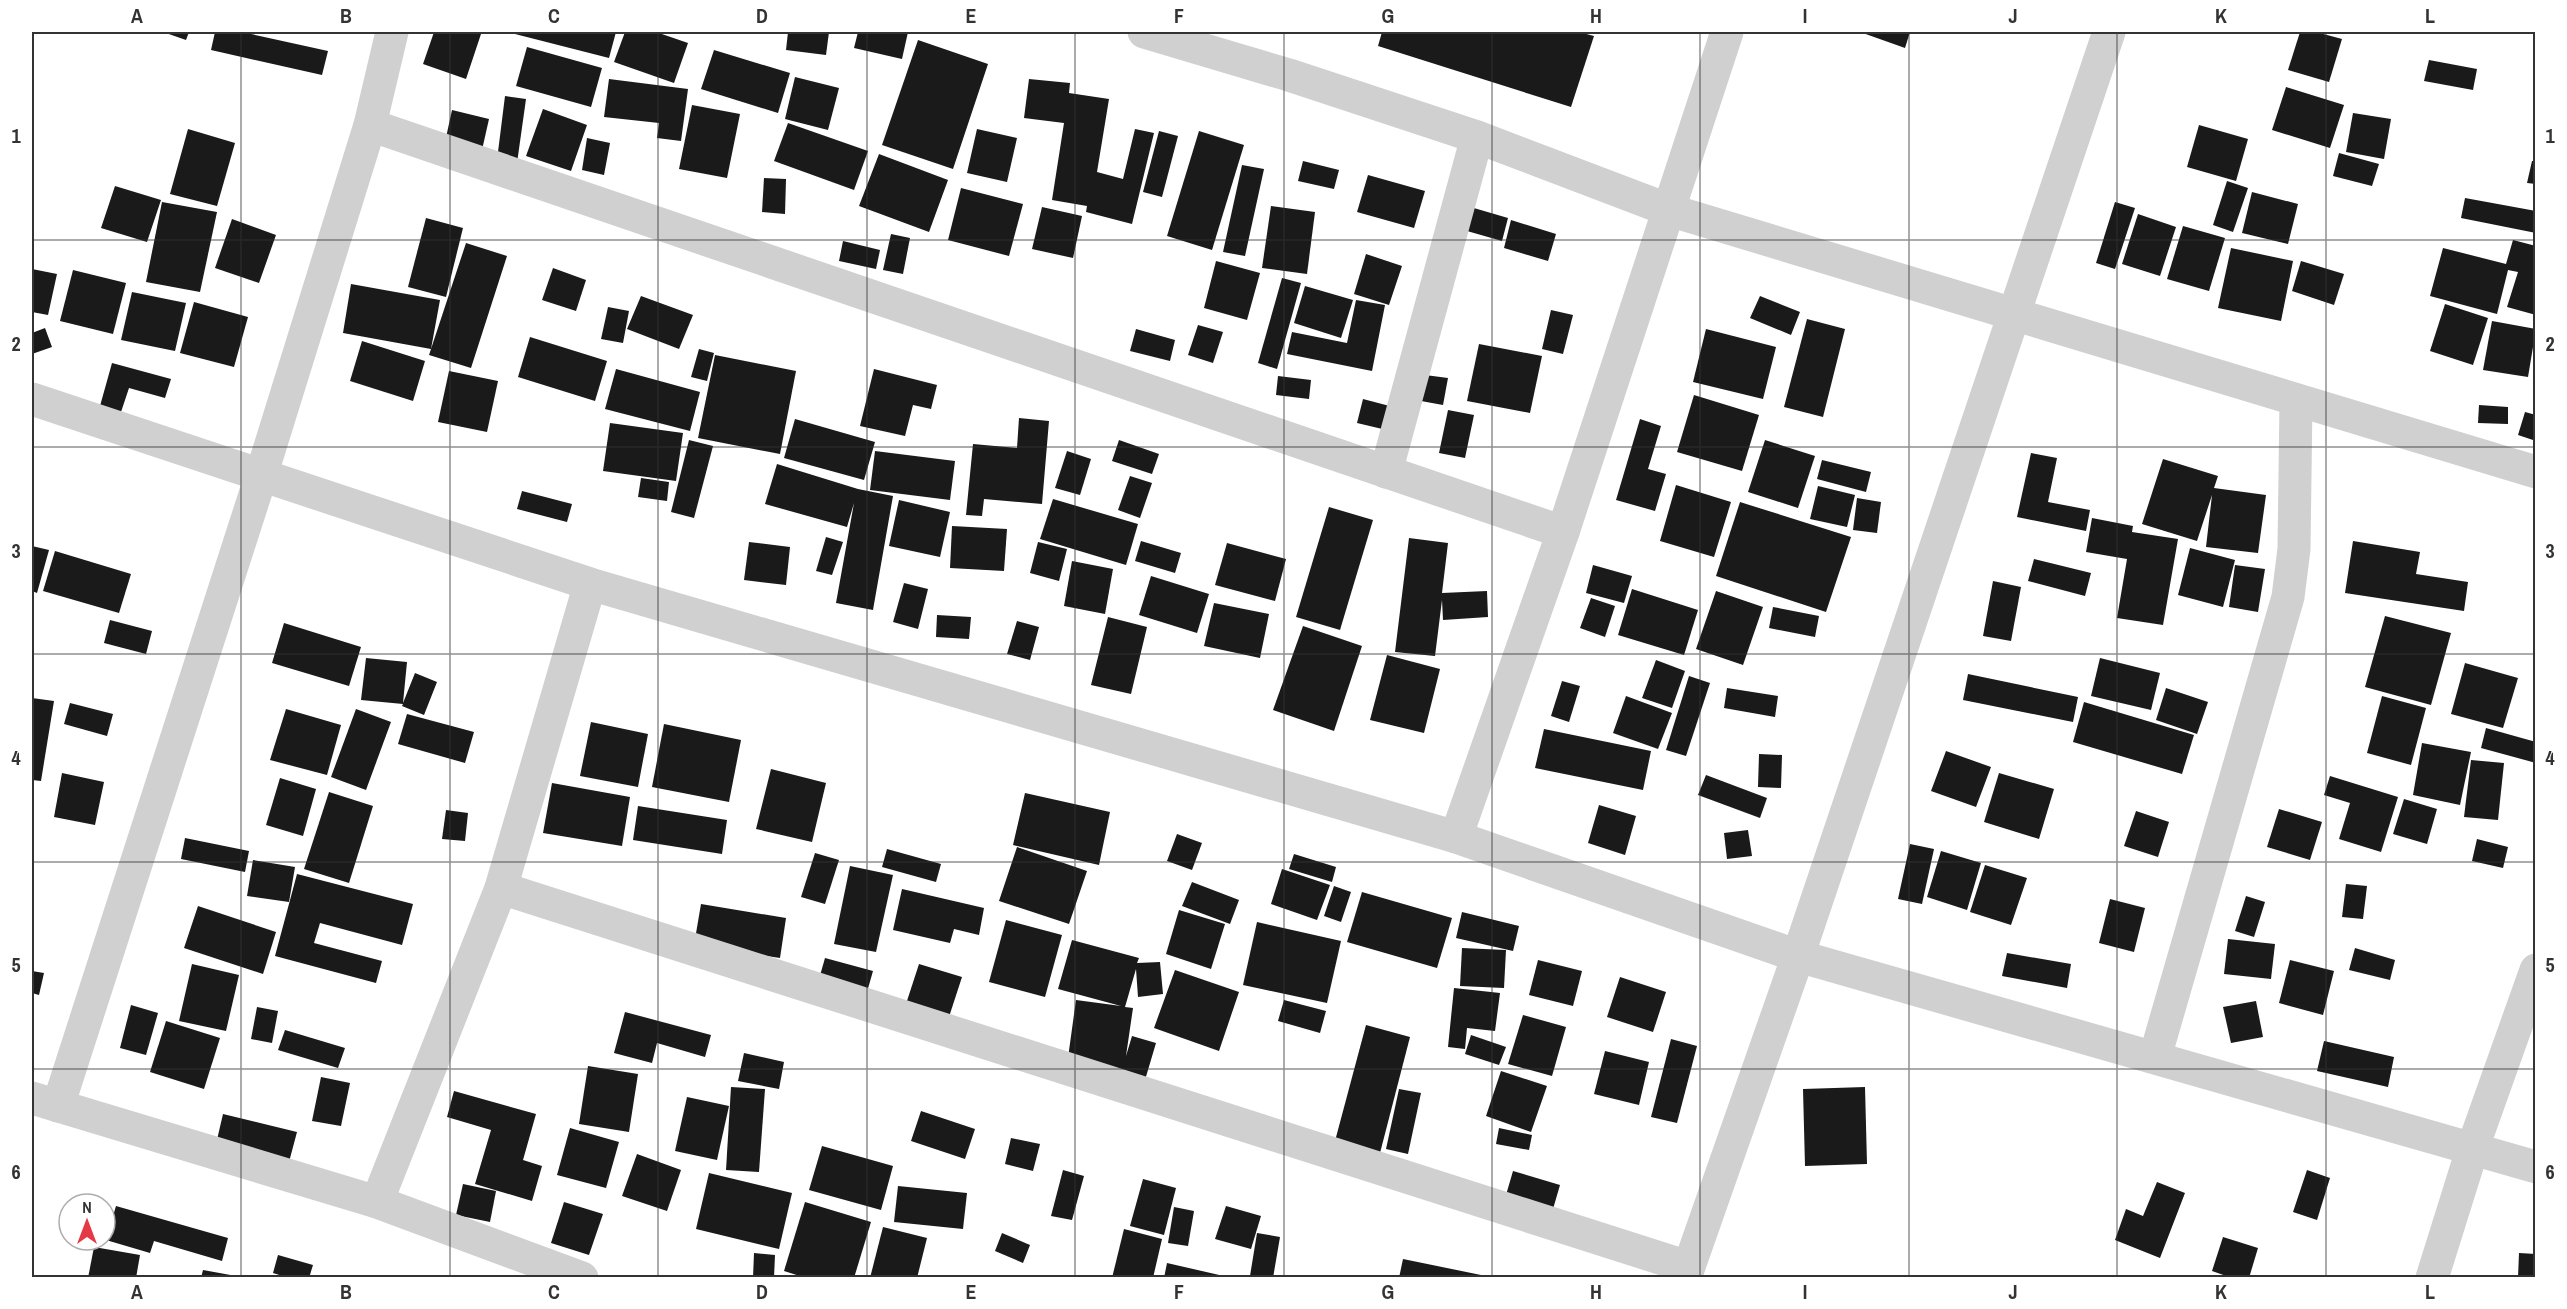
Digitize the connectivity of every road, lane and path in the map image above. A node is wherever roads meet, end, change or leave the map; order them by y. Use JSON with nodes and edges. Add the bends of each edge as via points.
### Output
{"nodes":[{"id":1,"x":392,"y":32,"type":"edge"},
{"id":2,"x":1144,"y":32,"type":"edge"},
{"id":3,"x":1727,"y":32,"type":"edge"},
{"id":4,"x":2109,"y":32,"type":"edge"},
{"id":5,"x":370,"y":125,"type":"junction"},
{"id":6,"x":1477,"y":137,"type":"junction"},
{"id":7,"x":1669,"y":210,"type":"junction"},
{"id":8,"x":2013,"y":315,"type":"junction"},
{"id":9,"x":32,"y":399,"type":"edge"},
{"id":10,"x":2296,"y":400,"type":"junction"},
{"id":11,"x":1386,"y":472,"type":"junction"},
{"id":12,"x":2535,"y":472,"type":"edge"},
{"id":13,"x":261,"y":476,"type":"junction"},
{"id":14,"x":1563,"y":532,"type":"junction"},
{"id":15,"x":590,"y":584,"type":"junction"},
{"id":16,"x":1456,"y":837,"type":"junction"},
{"id":17,"x":501,"y":888,"type":"junction"},
{"id":18,"x":1798,"y":956,"type":"junction"},
{"id":19,"x":2535,"y":970,"type":"edge"},
{"id":20,"x":2155,"y":1057,"type":"junction"},
{"id":21,"x":45,"y":1102,"type":"edge"},
{"id":22,"x":2473,"y":1147,"type":"junction"},
{"id":23,"x":2535,"y":1167,"type":"edge"},
{"id":24,"x":377,"y":1202,"type":"junction"},
{"id":25,"x":1686,"y":1272,"type":"edge"},
{"id":26,"x":582,"y":1278,"type":"edge"},
{"id":27,"x":2432,"y":1278,"type":"edge"}],
"edges":[{"from":1,"to":5,"type":"street"},
{"from":2,"to":6,"type":"street"},
{"from":3,"to":7,"type":"street"},
{"from":4,"to":8,"type":"street"},
{"from":5,"to":11,"type":"street"},
{"from":5,"to":13,"type":"street"},
{"from":6,"to":7,"type":"street"},
{"from":6,"to":11,"type":"street"},
{"from":7,"to":8,"type":"street"},
{"from":7,"to":14,"type":"street"},
{"from":8,"to":10,"type":"street"},
{"from":8,"to":18,"type":"street"},
{"from":9,"to":13,"type":"street"},
{"from":10,"to":12,"type":"street"},
{"from":10,"to":20,"type":"street","via":[[2294,549],[2288,597]]},
{"from":11,"to":14,"type":"street"},
{"from":13,"to":15,"type":"street"},
{"from":13,"to":21,"type":"street"},
{"from":14,"to":16,"type":"street"},
{"from":15,"to":16,"type":"street"},
{"from":15,"to":17,"type":"street"},
{"from":16,"to":18,"type":"street"},
{"from":17,"to":24,"type":"street"},
{"from":17,"to":25,"type":"street"},
{"from":18,"to":20,"type":"street"},
{"from":18,"to":25,"type":"street"},
{"from":19,"to":22,"type":"street"},
{"from":20,"to":22,"type":"street"},
{"from":21,"to":24,"type":"street"},
{"from":22,"to":23,"type":"street"},
{"from":22,"to":27,"type":"street"},
{"from":24,"to":26,"type":"street"}]}
